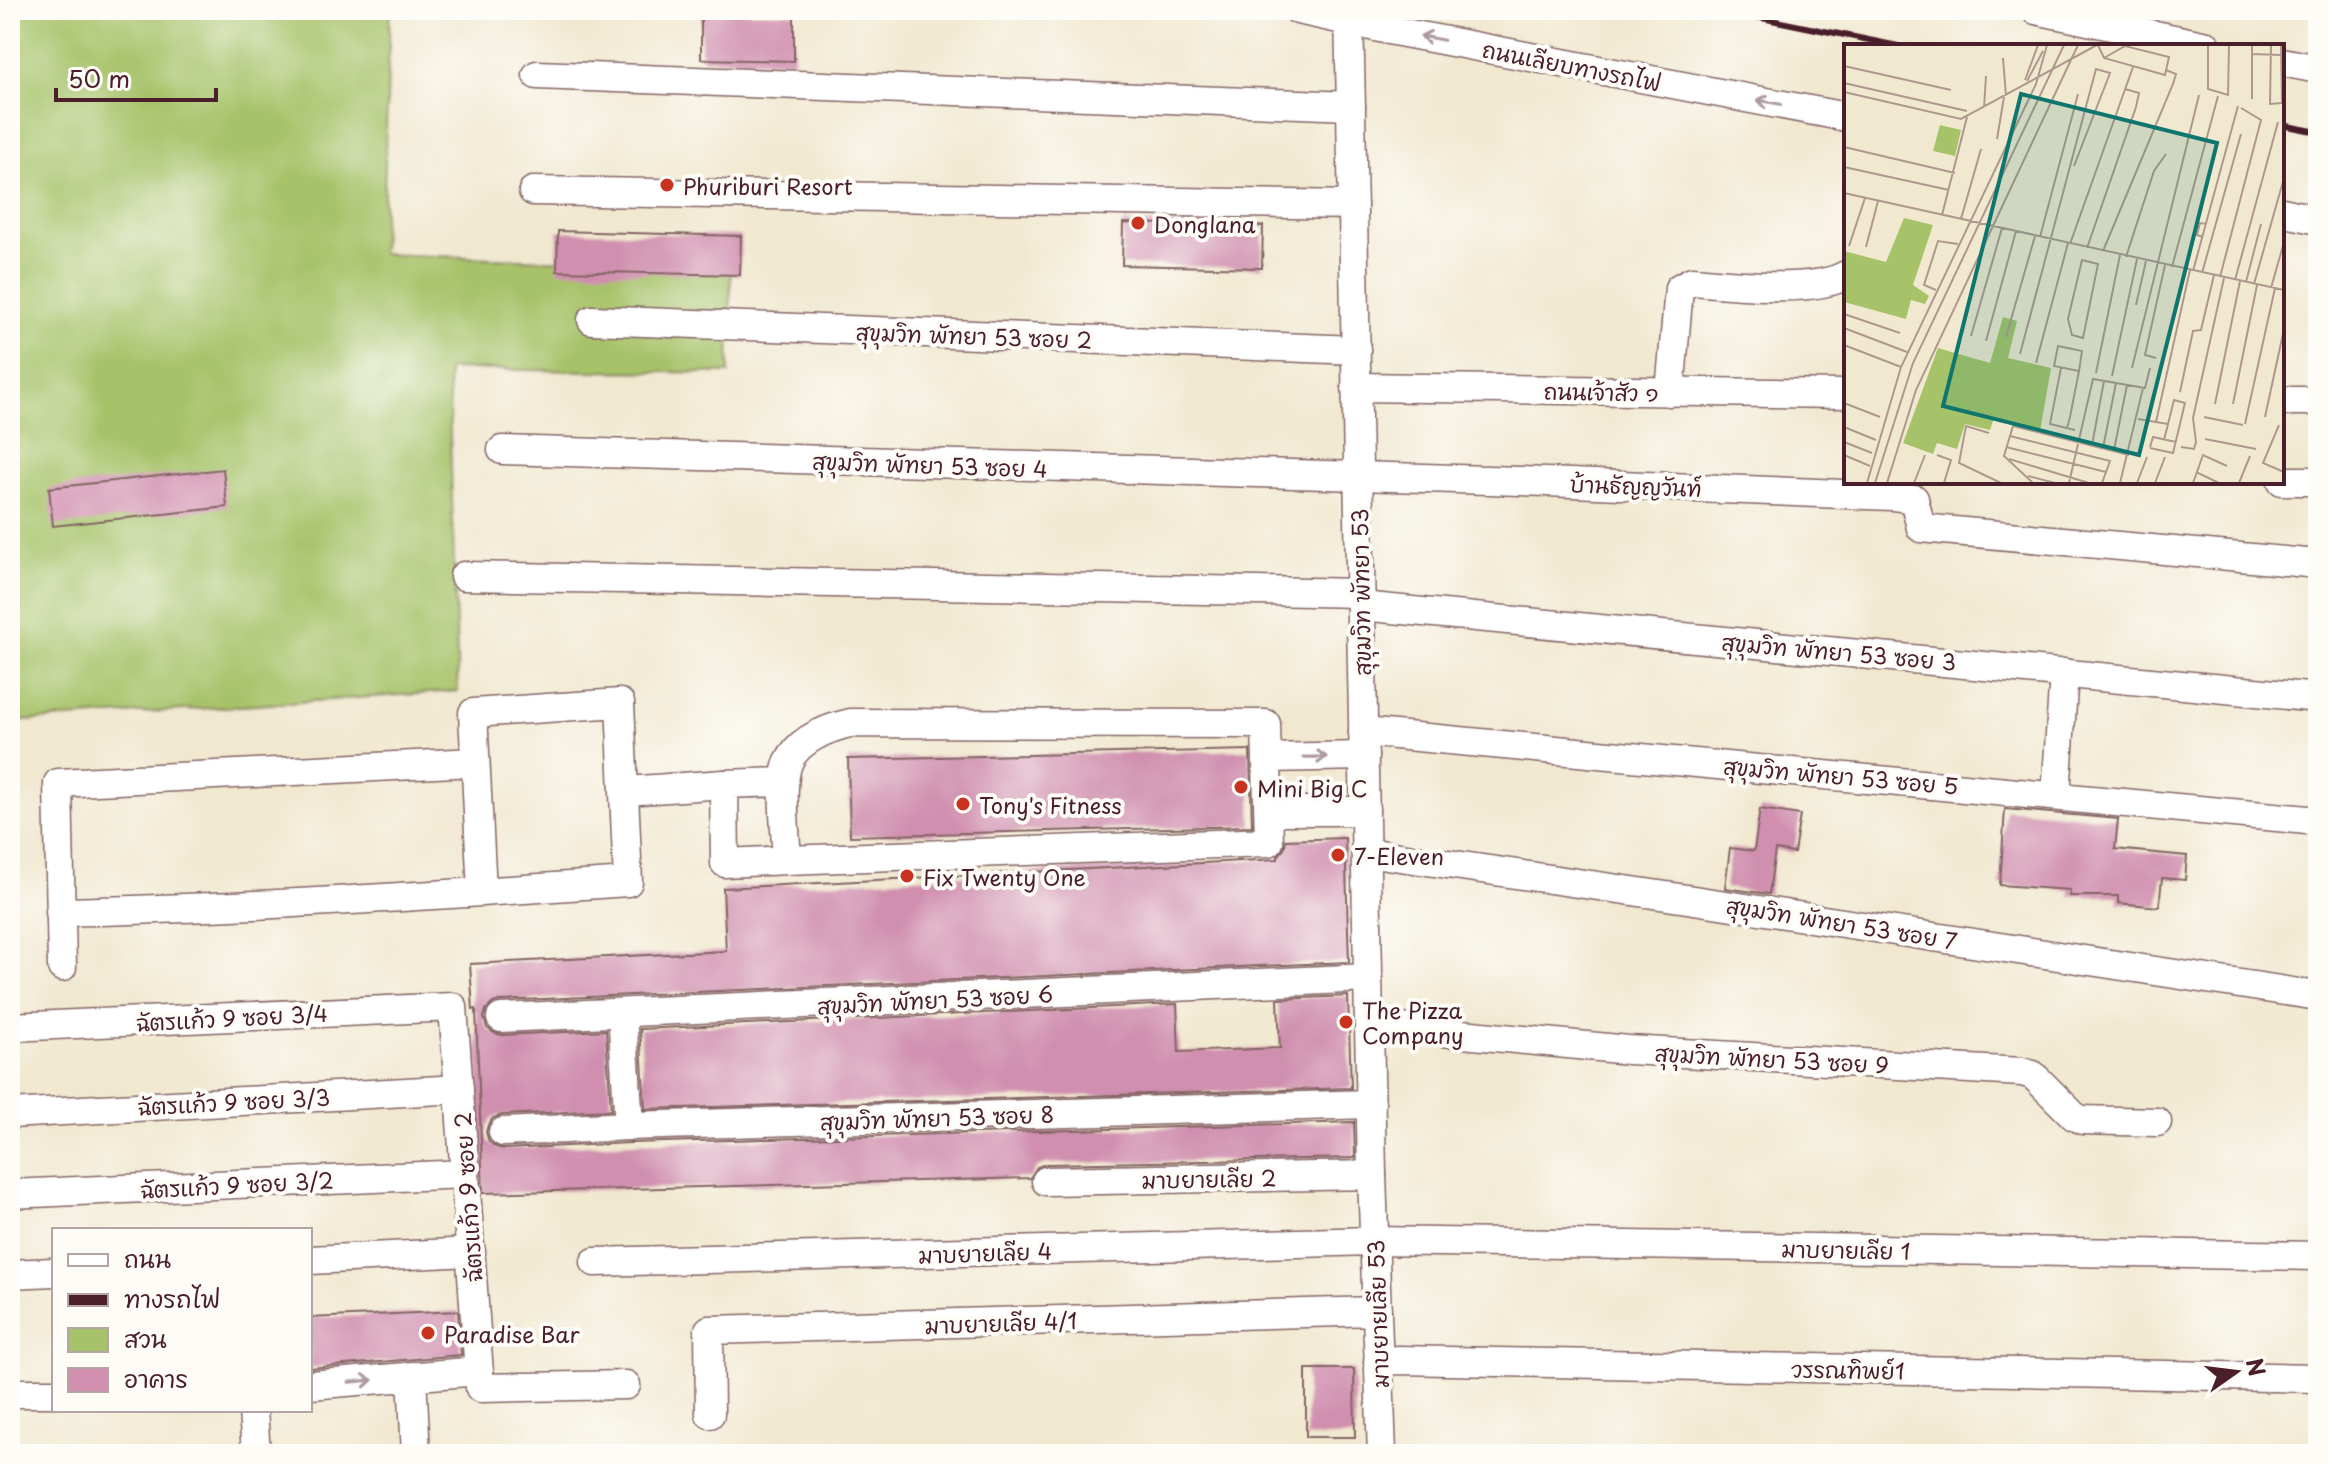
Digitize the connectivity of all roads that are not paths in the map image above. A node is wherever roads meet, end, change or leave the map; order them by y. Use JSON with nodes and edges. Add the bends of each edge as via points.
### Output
{"nodes":[{"id":1,"x":1298,"y":10,"type":"edge"},
{"id":2,"x":2036,"y":10,"type":"edge"},
{"id":3,"x":1349,"y":15,"type":"edge"},
{"id":4,"x":2198,"y":44,"type":"edge"},
{"id":5,"x":2284,"y":62,"type":"edge"},
{"id":6,"x":2318,"y":69,"type":"edge"},
{"id":7,"x":537,"y":75,"type":"dead end"},
{"id":8,"x":1351,"y":106,"type":"junction"},
{"id":9,"x":1844,"y":117,"type":"edge"},
{"id":10,"x":533,"y":191,"type":"dead end"},
{"id":11,"x":1353,"y":205,"type":"junction"},
{"id":12,"x":2284,"y":212,"type":"edge"},
{"id":13,"x":2318,"y":220,"type":"edge"},
{"id":14,"x":1844,"y":276,"type":"edge"},
{"id":15,"x":592,"y":320,"type":"dead end"},
{"id":16,"x":1356,"y":350,"type":"junction"},
{"id":17,"x":1356,"y":387,"type":"junction"},
{"id":18,"x":1670,"y":392,"type":"junction"},
{"id":19,"x":1844,"y":394,"type":"edge"},
{"id":20,"x":2284,"y":401,"type":"edge"},
{"id":21,"x":2318,"y":401,"type":"edge"},
{"id":22,"x":502,"y":450,"type":"dead end"},
{"id":23,"x":1358,"y":477,"type":"junction"},
{"id":24,"x":2284,"y":481,"type":"edge"},
{"id":25,"x":2318,"y":481,"type":"edge"},
{"id":26,"x":1921,"y":491,"type":"edge"},
{"id":27,"x":2318,"y":564,"type":"edge"},
{"id":28,"x":464,"y":576,"type":"dead end"},
{"id":29,"x":1360,"y":599,"type":"junction"},
{"id":30,"x":2064,"y":673,"type":"junction"},
{"id":31,"x":2318,"y":698,"type":"edge"},
{"id":32,"x":1363,"y":744,"type":"junction"},
{"id":33,"x":1267,"y":758,"type":"junction"},
{"id":34,"x":475,"y":762,"type":"junction"},
{"id":35,"x":784,"y":782,"type":"junction"},
{"id":36,"x":724,"y":784,"type":"junction"},
{"id":37,"x":626,"y":791,"type":"junction"},
{"id":38,"x":2056,"y":795,"type":"junction"},
{"id":39,"x":1269,"y":811,"type":"junction"},
{"id":40,"x":1365,"y":811,"type":"junction"},
{"id":41,"x":2318,"y":821,"type":"edge"},
{"id":42,"x":1366,"y":852,"type":"junction"},
{"id":43,"x":787,"y":860,"type":"junction"},
{"id":44,"x":482,"y":892,"type":"junction"},
{"id":45,"x":60,"y":912,"type":"junction"},
{"id":46,"x":62,"y":967,"type":"dead end"},
{"id":47,"x":1368,"y":978,"type":"junction"},
{"id":48,"x":2318,"y":996,"type":"edge"},
{"id":49,"x":453,"y":1007,"type":"joint"},
{"id":50,"x":622,"y":1013,"type":"junction"},
{"id":51,"x":501,"y":1018,"type":"dead end"},
{"id":52,"x":1369,"y":1025,"type":"junction"},
{"id":53,"x":10,"y":1027,"type":"edge"},
{"id":54,"x":459,"y":1089,"type":"junction"},
{"id":55,"x":1371,"y":1104,"type":"junction"},
{"id":56,"x":10,"y":1114,"type":"edge"},
{"id":57,"x":2157,"y":1122,"type":"dead end"},
{"id":58,"x":629,"y":1126,"type":"junction"},
{"id":59,"x":503,"y":1132,"type":"dead end"},
{"id":60,"x":465,"y":1174,"type":"junction"},
{"id":61,"x":1372,"y":1175,"type":"junction"},
{"id":62,"x":1046,"y":1181,"type":"dead end"},
{"id":63,"x":10,"y":1194,"type":"edge"},
{"id":64,"x":1374,"y":1241,"type":"junction"},
{"id":65,"x":471,"y":1252,"type":"junction"},
{"id":66,"x":2318,"y":1256,"type":"edge"},
{"id":67,"x":312,"y":1260,"type":"edge"},
{"id":68,"x":595,"y":1262,"type":"dead end"},
{"id":69,"x":52,"y":1272,"type":"edge"},
{"id":70,"x":10,"y":1274,"type":"edge"},
{"id":71,"x":1377,"y":1311,"type":"junction"},
{"id":72,"x":1378,"y":1362,"type":"junction"},
{"id":73,"x":412,"y":1376,"type":"junction"},
{"id":74,"x":2318,"y":1378,"type":"edge"},
{"id":75,"x":480,"y":1380,"type":"junction"},
{"id":76,"x":312,"y":1385,"type":"edge"},
{"id":77,"x":626,"y":1385,"type":"dead end"},
{"id":78,"x":10,"y":1393,"type":"edge"},
{"id":79,"x":52,"y":1393,"type":"edge"},
{"id":80,"x":253,"y":1412,"type":"edge"},
{"id":81,"x":710,"y":1414,"type":"dead end"},
{"id":82,"x":256,"y":1454,"type":"edge"},
{"id":83,"x":416,"y":1454,"type":"edge"},
{"id":84,"x":1382,"y":1454,"type":"edge"}],
"edges":[{"from":1,"to":3,"type":"street","name":"ถนนเลียบทางรถไฟ"},
{"from":2,"to":4,"type":"street"},
{"from":3,"to":8,"type":"street","name":"สุขุมวิท พัทยา 53"},
{"from":9,"to":3,"type":"street","name":"ถนนเลียบทางรถไฟ","one_way":true,"via":[[1394,31]]},
{"from":5,"to":6,"type":"street"},
{"from":7,"to":8,"type":"street"},
{"from":8,"to":11,"type":"street","name":"สุขุมวิท พัทยา 53"},
{"from":10,"to":11,"type":"street"},
{"from":11,"to":16,"type":"street","name":"สุขุมวิท พัทยา 53"},
{"from":12,"to":13,"type":"street"},
{"from":14,"to":18,"type":"street","via":[[1785,287],[1692,281],[1679,288]]},
{"from":15,"to":16,"type":"street","name":"สุขุมวิท พัทยา 53 ซอย 2"},
{"from":16,"to":17,"type":"street","name":"สุขุมวิท พัทยา 53"},
{"from":17,"to":18,"type":"street","name":"ถนนเจ้าสัว ๑"},
{"from":17,"to":23,"type":"street","name":"สุขุมวิท พัทยา 53"},
{"from":18,"to":19,"type":"street","name":"ถนนเจ้าสัว ๑"},
{"from":20,"to":21,"type":"street"},
{"from":22,"to":23,"type":"street","name":"สุขุมวิท พัทยา 53 ซอย 4"},
{"from":23,"to":26,"type":"street","name":"บ้านธัญญวันท์","via":[[1892,496]]},
{"from":23,"to":29,"type":"street","name":"สุขุมวิท พัทยา 53"},
{"from":24,"to":25,"type":"street"},
{"from":26,"to":27,"type":"street","name":"บ้านธัญญวันท์","via":[[1921,528]]},
{"from":28,"to":29,"type":"street","name":"สุขุมวิท พัทยา 53 ซอย 3"},
{"from":29,"to":30,"type":"street","name":"สุขุมวิท พัทยา 53 ซอย 3"},
{"from":29,"to":32,"type":"street","name":"สุขุมวิท พัทยา 53"},
{"from":30,"to":31,"type":"street","name":"สุขุมวิท พัทยา 53 ซอย 3"},
{"from":30,"to":38,"type":"street"},
{"from":33,"to":32,"type":"street","name":"สุขุมวิท พัทยา 53 ซอย 5","one_way":true},
{"from":32,"to":38,"type":"street","name":"สุขุมวิท พัทยา 53 ซอย 5"},
{"from":32,"to":40,"type":"street","name":"สุขุมวิท พัทยา 53"},
{"from":33,"to":35,"type":"street","via":[[1266,724],[850,723],[828,728],[807,742],[789,760]]},
{"from":33,"to":39,"type":"street"},
{"from":34,"to":37,"type":"street","via":[[473,713],[620,703]]},
{"from":34,"to":44,"type":"street"},
{"from":34,"to":45,"type":"street","via":[[58,783]]},
{"from":35,"to":36,"type":"street"},
{"from":35,"to":43,"type":"street"},
{"from":36,"to":37,"type":"street"},
{"from":36,"to":43,"type":"street","via":[[725,863]]},
{"from":37,"to":44,"type":"street","via":[[628,882]]},
{"from":38,"to":41,"type":"street","name":"สุขุมวิท พัทยา 53 ซอย 5"},
{"from":39,"to":40,"type":"street"},
{"from":39,"to":43,"type":"street","via":[[1269,842]]},
{"from":40,"to":42,"type":"street","name":"สุขุมวิท พัทยา 53"},
{"from":42,"to":47,"type":"street","name":"สุขุมวิท พัทยา 53"},
{"from":42,"to":48,"type":"street","name":"สุขุมวิท พัทยา 53 ซอย 7"},
{"from":44,"to":45,"type":"street"},
{"from":45,"to":46,"type":"street"},
{"from":47,"to":50,"type":"street","name":"สุขุมวิท พัทยา 53 ซอย 6"},
{"from":47,"to":52,"type":"street","name":"สุขุมวิท พัทยา 53"},
{"from":49,"to":53,"type":"street","name":"ฉัตรแก้ว 9 ซอย 3/4"},
{"from":49,"to":54,"type":"street","name":"ฉัตรแก้ว 9 ซอย 2"},
{"from":50,"to":51,"type":"street","name":"สุขุมวิท พัทยา 53 ซอย 6"},
{"from":50,"to":58,"type":"street"},
{"from":52,"to":55,"type":"street","name":"สุขุมวิท พัทยา 53"},
{"from":52,"to":57,"type":"street","name":"สุขุมวิท พัทยา 53 ซอย 9","via":[[1629,1050],[2022,1072],[2033,1075],[2082,1120]]},
{"from":54,"to":56,"type":"street","name":"ฉัตรแก้ว 9 ซอย 3/3"},
{"from":54,"to":60,"type":"street","name":"ฉัตรแก้ว 9 ซอย 2"},
{"from":55,"to":58,"type":"street","name":"สุขุมวิท พัทยา 53 ซอย 8"},
{"from":55,"to":61,"type":"street","name":"สุขุมวิท พัทยา 53"},
{"from":58,"to":59,"type":"street","name":"สุขุมวิท พัทยา 53 ซอย 8"},
{"from":60,"to":63,"type":"street","name":"ฉัตรแก้ว 9 ซอย 3/2"},
{"from":60,"to":65,"type":"street","name":"ฉัตรแก้ว 9 ซอย 2"},
{"from":61,"to":62,"type":"street","name":"มาบยายเลีย 2"},
{"from":61,"to":64,"type":"street","name":"มาบยายเลีย 53"},
{"from":64,"to":66,"type":"street","name":"มาบยายเลีย 1"},
{"from":64,"to":68,"type":"street","name":"มาบยายเลีย 4"},
{"from":64,"to":71,"type":"street","name":"มาบยายเลีย 53"},
{"from":65,"to":67,"type":"street"},
{"from":65,"to":75,"type":"street","name":"ฉัตรแก้ว 9 ซอย 2"},
{"from":69,"to":70,"type":"street"},
{"from":71,"to":72,"type":"street","name":"มาบยายเลีย 53"},
{"from":71,"to":81,"type":"street","name":"มาบยายเลีย 4/1","via":[[709,1330]]},
{"from":72,"to":74,"type":"street","name":"วรรณทิพย์1"},
{"from":72,"to":84,"type":"street","name":"มาบยายเลีย 53"},
{"from":73,"to":75,"type":"street"},
{"from":76,"to":73,"type":"street","one_way":true},
{"from":73,"to":83,"type":"street"},
{"from":75,"to":77,"type":"street"},
{"from":78,"to":79,"type":"street"},
{"from":80,"to":82,"type":"street"}]}
